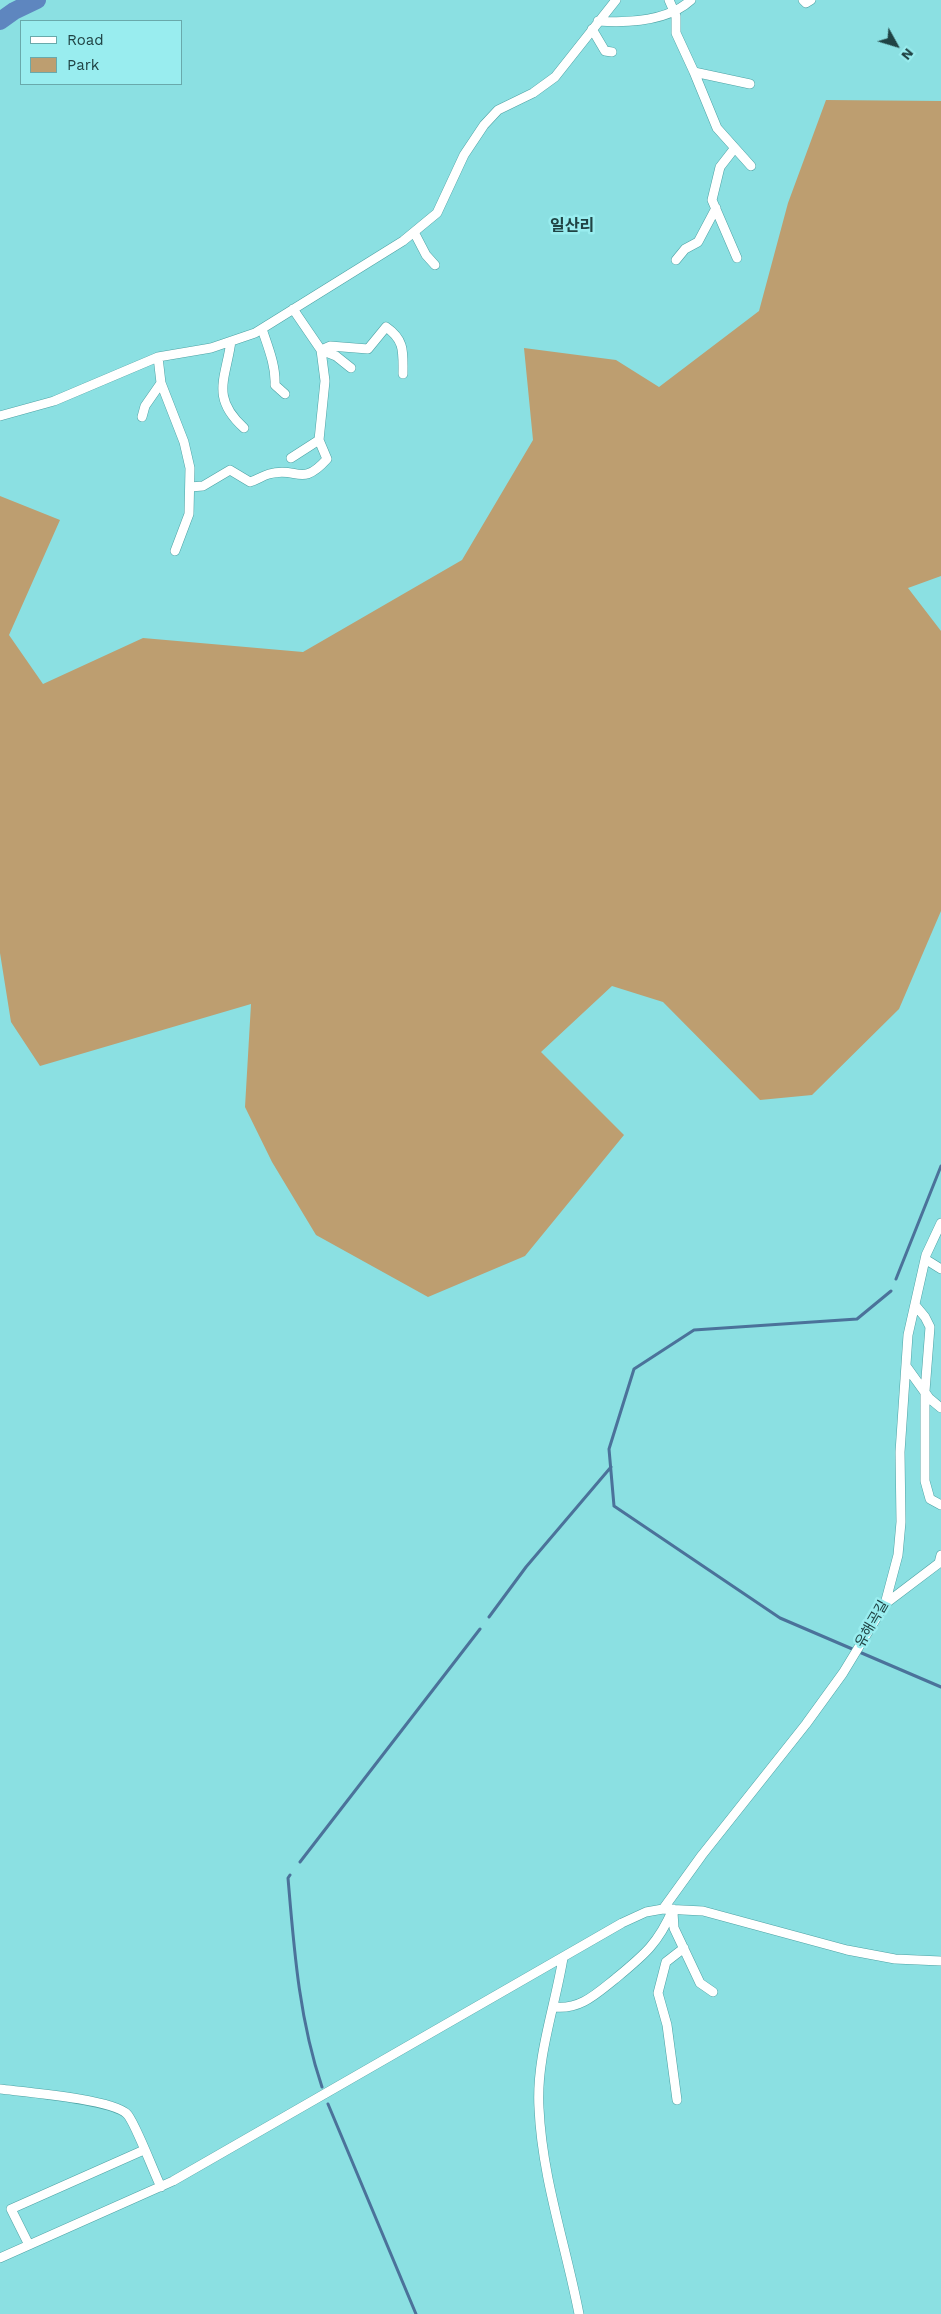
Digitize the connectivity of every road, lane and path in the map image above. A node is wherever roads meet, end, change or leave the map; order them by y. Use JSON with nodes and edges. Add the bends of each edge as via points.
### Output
{"nodes":[{"id":1,"x":616,"y":0,"type":"edge"},
{"id":2,"x":670,"y":0,"type":"edge"},
{"id":3,"x":691,"y":0,"type":"edge"},
{"id":4,"x":803,"y":0,"type":"edge"},
{"id":5,"x":811,"y":0,"type":"edge"},
{"id":6,"x":674,"y":11,"type":"junction"},
{"id":7,"x":595,"y":25,"type":"junction"},
{"id":8,"x":612,"y":52,"type":"dead end"},
{"id":9,"x":694,"y":72,"type":"junction"},
{"id":10,"x":750,"y":84,"type":"dead end"},
{"id":11,"x":734,"y":149,"type":"junction"},
{"id":12,"x":751,"y":166,"type":"dead end"},
{"id":13,"x":716,"y":208,"type":"junction"},
{"id":14,"x":414,"y":232,"type":"junction"},
{"id":15,"x":737,"y":258,"type":"dead end"},
{"id":16,"x":676,"y":260,"type":"dead end"},
{"id":17,"x":435,"y":265,"type":"dead end"},
{"id":18,"x":293,"y":309,"type":"junction"},
{"id":19,"x":262,"y":329,"type":"junction"},
{"id":20,"x":230,"y":341,"type":"junction"},
{"id":21,"x":321,"y":350,"type":"junction"},
{"id":22,"x":158,"y":357,"type":"junction"},
{"id":23,"x":351,"y":368,"type":"dead end"},
{"id":24,"x":403,"y":374,"type":"dead end"},
{"id":25,"x":161,"y":383,"type":"junction"},
{"id":26,"x":285,"y":394,"type":"dead end"},
{"id":27,"x":0,"y":416,"type":"edge"},
{"id":28,"x":142,"y":417,"type":"dead end"},
{"id":29,"x":244,"y":428,"type":"dead end"},
{"id":30,"x":319,"y":440,"type":"junction"},
{"id":31,"x":291,"y":458,"type":"dead end"},
{"id":32,"x":190,"y":487,"type":"junction"},
{"id":33,"x":175,"y":551,"type":"dead end"},
{"id":34,"x":941,"y":1223,"type":"edge"},
{"id":35,"x":925,"y":1259,"type":"junction"},
{"id":36,"x":941,"y":1269,"type":"edge"},
{"id":37,"x":915,"y":1305,"type":"junction"},
{"id":38,"x":906,"y":1366,"type":"junction"},
{"id":39,"x":925,"y":1391,"type":"junction"},
{"id":40,"x":941,"y":1408,"type":"edge"},
{"id":41,"x":941,"y":1505,"type":"edge"},
{"id":42,"x":940,"y":1562,"type":"edge"},
{"id":43,"x":885,"y":1604,"type":"junction"},
{"id":44,"x":663,"y":1909,"type":"junction"},
{"id":45,"x":673,"y":1909,"type":"junction"},
{"id":46,"x":684,"y":1948,"type":"junction"},
{"id":47,"x":562,"y":1958,"type":"junction"},
{"id":48,"x":941,"y":1961,"type":"edge"},
{"id":49,"x":713,"y":1992,"type":"dead end"},
{"id":50,"x":554,"y":2007,"type":"junction"},
{"id":51,"x":0,"y":2089,"type":"edge"},
{"id":52,"x":677,"y":2100,"type":"dead end"},
{"id":53,"x":144,"y":2150,"type":"junction"},
{"id":54,"x":161,"y":2187,"type":"junction"},
{"id":55,"x":0,"y":2208,"type":"edge"},
{"id":56,"x":11,"y":2209,"type":"junction"},
{"id":57,"x":28,"y":2245,"type":"junction"},
{"id":58,"x":0,"y":2258,"type":"edge"},
{"id":59,"x":579,"y":2314,"type":"edge"}],
"edges":[{"from":1,"to":7,"type":"street"},
{"from":2,"to":6,"type":"street"},
{"from":3,"to":6,"type":"street"},
{"from":4,"to":5,"type":"street","via":[[806,3]]},
{"from":6,"to":7,"type":"street","via":[[627,23]]},
{"from":6,"to":9,"type":"street","via":[[676,33]]},
{"from":7,"to":8,"type":"street","via":[[605,51]]},
{"from":7,"to":14,"type":"street","via":[[555,77],[533,93],[498,110],[484,125],[464,155],[437,213]]},
{"from":9,"to":10,"type":"street"},
{"from":9,"to":11,"type":"street","via":[[710,116]]},
{"from":11,"to":12,"type":"street"},
{"from":11,"to":13,"type":"street","via":[[720,166],[712,200]]},
{"from":13,"to":15,"type":"street"},
{"from":13,"to":16,"type":"street","via":[[698,242],[685,249]]},
{"from":14,"to":17,"type":"street"},
{"from":14,"to":18,"type":"street"},
{"from":18,"to":19,"type":"street"},
{"from":18,"to":21,"type":"street"},
{"from":19,"to":20,"type":"street"},
{"from":19,"to":26,"type":"street","via":[[276,376],[275,386]]},
{"from":20,"to":22,"type":"street","via":[[212,348]]},
{"from":20,"to":29,"type":"street","via":[[221,391],[234,419]]},
{"from":21,"to":23,"type":"street","via":[[336,356]]},
{"from":21,"to":24,"type":"street","via":[[330,346],[368,349],[386,327],[398,334],[403,348]]},
{"from":21,"to":30,"type":"street","via":[[325,381]]},
{"from":22,"to":25,"type":"street"},
{"from":22,"to":27,"type":"street","via":[[54,401]]},
{"from":25,"to":28,"type":"street","via":[[145,406]]},
{"from":25,"to":32,"type":"street","via":[[184,442],[190,468]]},
{"from":30,"to":31,"type":"street"},
{"from":30,"to":32,"type":"street","via":[[326,459],[307,476],[268,474],[250,482],[230,470],[202,486]]},
{"from":32,"to":33,"type":"street","via":[[189,514]]},
{"from":34,"to":35,"type":"street","name":"유해곡길"},
{"from":35,"to":36,"type":"street"},
{"from":35,"to":37,"type":"street","name":"유해곡길"},
{"from":37,"to":38,"type":"street","name":"유해곡길","via":[[908,1334]]},
{"from":37,"to":39,"type":"street","via":[[930,1327]]},
{"from":38,"to":39,"type":"street"},
{"from":38,"to":43,"type":"street","name":"유해곡길","via":[[900,1452],[901,1522],[898,1555]]},
{"from":39,"to":40,"type":"street"},
{"from":39,"to":41,"type":"street","via":[[925,1481],[930,1499]]},
{"from":42,"to":43,"type":"street"},
{"from":43,"to":44,"type":"street","name":"유해곡길","via":[[843,1672]]},
{"from":44,"to":45,"type":"street"},
{"from":44,"to":47,"type":"street","via":[[646,1912],[622,1923]]},
{"from":45,"to":46,"type":"street","via":[[674,1928]]},
{"from":45,"to":48,"type":"street","via":[[703,1911],[866,1954]]},
{"from":45,"to":50,"type":"street","via":[[650,1949],[629,1970],[589,2000]]},
{"from":46,"to":49,"type":"street","via":[[700,1983]]},
{"from":46,"to":52,"type":"street","via":[[666,1962],[658,1992],[667,2025]]},
{"from":47,"to":50,"type":"street"},
{"from":47,"to":54,"type":"street"},
{"from":50,"to":59,"type":"street","via":[[540,2068],[539,2108],[545,2165]]},
{"from":51,"to":53,"type":"street","via":[[118,2108],[130,2118]]},
{"from":53,"to":54,"type":"street"},
{"from":53,"to":56,"type":"street"},
{"from":54,"to":57,"type":"street"},
{"from":55,"to":56,"type":"street"},
{"from":56,"to":57,"type":"street"},
{"from":57,"to":58,"type":"street"}]}
